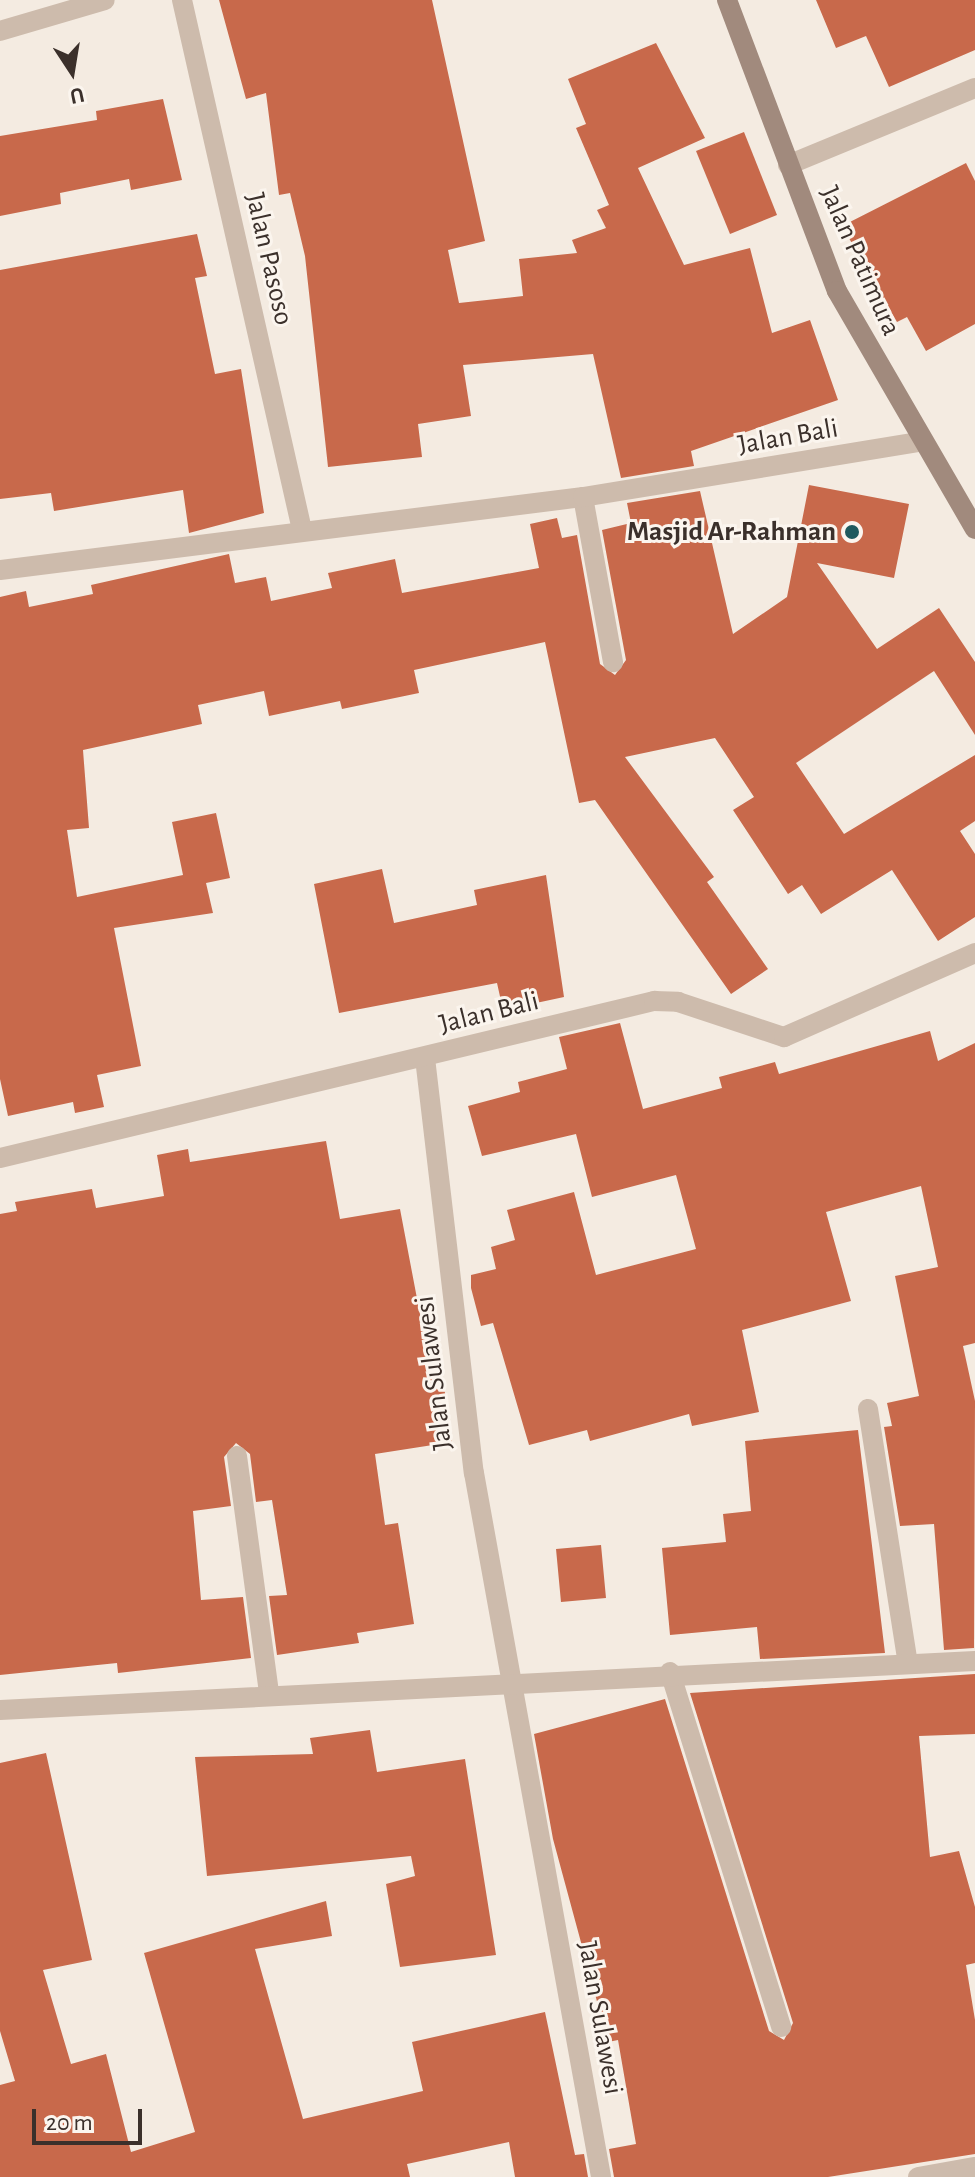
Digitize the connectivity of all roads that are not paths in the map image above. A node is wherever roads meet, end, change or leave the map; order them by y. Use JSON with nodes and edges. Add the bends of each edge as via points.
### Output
{"nodes":[{"id":1,"x":105,"y":0,"type":"edge"},
{"id":2,"x":182,"y":0,"type":"edge"},
{"id":3,"x":727,"y":0,"type":"edge"},
{"id":4,"x":0,"y":31,"type":"edge"},
{"id":5,"x":975,"y":88,"type":"edge"},
{"id":6,"x":788,"y":165,"type":"junction"},
{"id":7,"x":918,"y":442,"type":"junction"},
{"id":8,"x":583,"y":497,"type":"junction"},
{"id":9,"x":975,"y":529,"type":"edge"},
{"id":10,"x":302,"y":530,"type":"junction"},
{"id":11,"x":0,"y":570,"type":"edge"},
{"id":12,"x":613,"y":662,"type":"dead end"},
{"id":13,"x":975,"y":953,"type":"edge"},
{"id":14,"x":425,"y":1058,"type":"junction"},
{"id":15,"x":0,"y":1158,"type":"edge"},
{"id":16,"x":868,"y":1409,"type":"dead end"},
{"id":17,"x":237,"y":1456,"type":"dead end"},
{"id":18,"x":975,"y":1661,"type":"edge"},
{"id":19,"x":908,"y":1664,"type":"junction"},
{"id":20,"x":670,"y":1672,"type":"junction"},
{"id":21,"x":510,"y":1679,"type":"junction"},
{"id":22,"x":269,"y":1692,"type":"junction"},
{"id":23,"x":0,"y":1710,"type":"edge"},
{"id":24,"x":781,"y":2027,"type":"dead end"},
{"id":25,"x":975,"y":2167,"type":"edge"},
{"id":26,"x":948,"y":2174,"type":"edge"},
{"id":27,"x":601,"y":2177,"type":"edge"},
{"id":28,"x":918,"y":2177,"type":"edge"}],
"edges":[{"from":1,"to":4,"type":"street"},
{"from":2,"to":10,"type":"street","name":"Jalan Pasoso"},
{"from":3,"to":6,"type":"main road","name":"Jalan Patimura"},
{"from":5,"to":6,"type":"street"},
{"from":6,"to":7,"type":"main road","name":"Jalan Patimura","via":[[837,291]]},
{"from":7,"to":8,"type":"street","name":"Jalan Bali"},
{"from":7,"to":9,"type":"main road","name":"Jalan Patimura"},
{"from":8,"to":10,"type":"street","name":"Jalan Bali"},
{"from":8,"to":12,"type":"street"},
{"from":10,"to":11,"type":"street","name":"Jalan Bali"},
{"from":13,"to":14,"type":"street","name":"Jalan Bali","via":[[784,1037],[654,1001]]},
{"from":14,"to":15,"type":"street","name":"Jalan Bali"},
{"from":14,"to":21,"type":"street","name":"Jalan Sulawesi","via":[[474,1473]]},
{"from":16,"to":19,"type":"street"},
{"from":17,"to":22,"type":"street"},
{"from":18,"to":19,"type":"street"},
{"from":19,"to":20,"type":"street"},
{"from":20,"to":21,"type":"street"},
{"from":20,"to":24,"type":"street"},
{"from":21,"to":22,"type":"street"},
{"from":21,"to":27,"type":"street","name":"Jalan Sulawesi"},
{"from":22,"to":23,"type":"street"},
{"from":25,"to":26,"type":"street"},
{"from":26,"to":28,"type":"street"}]}
